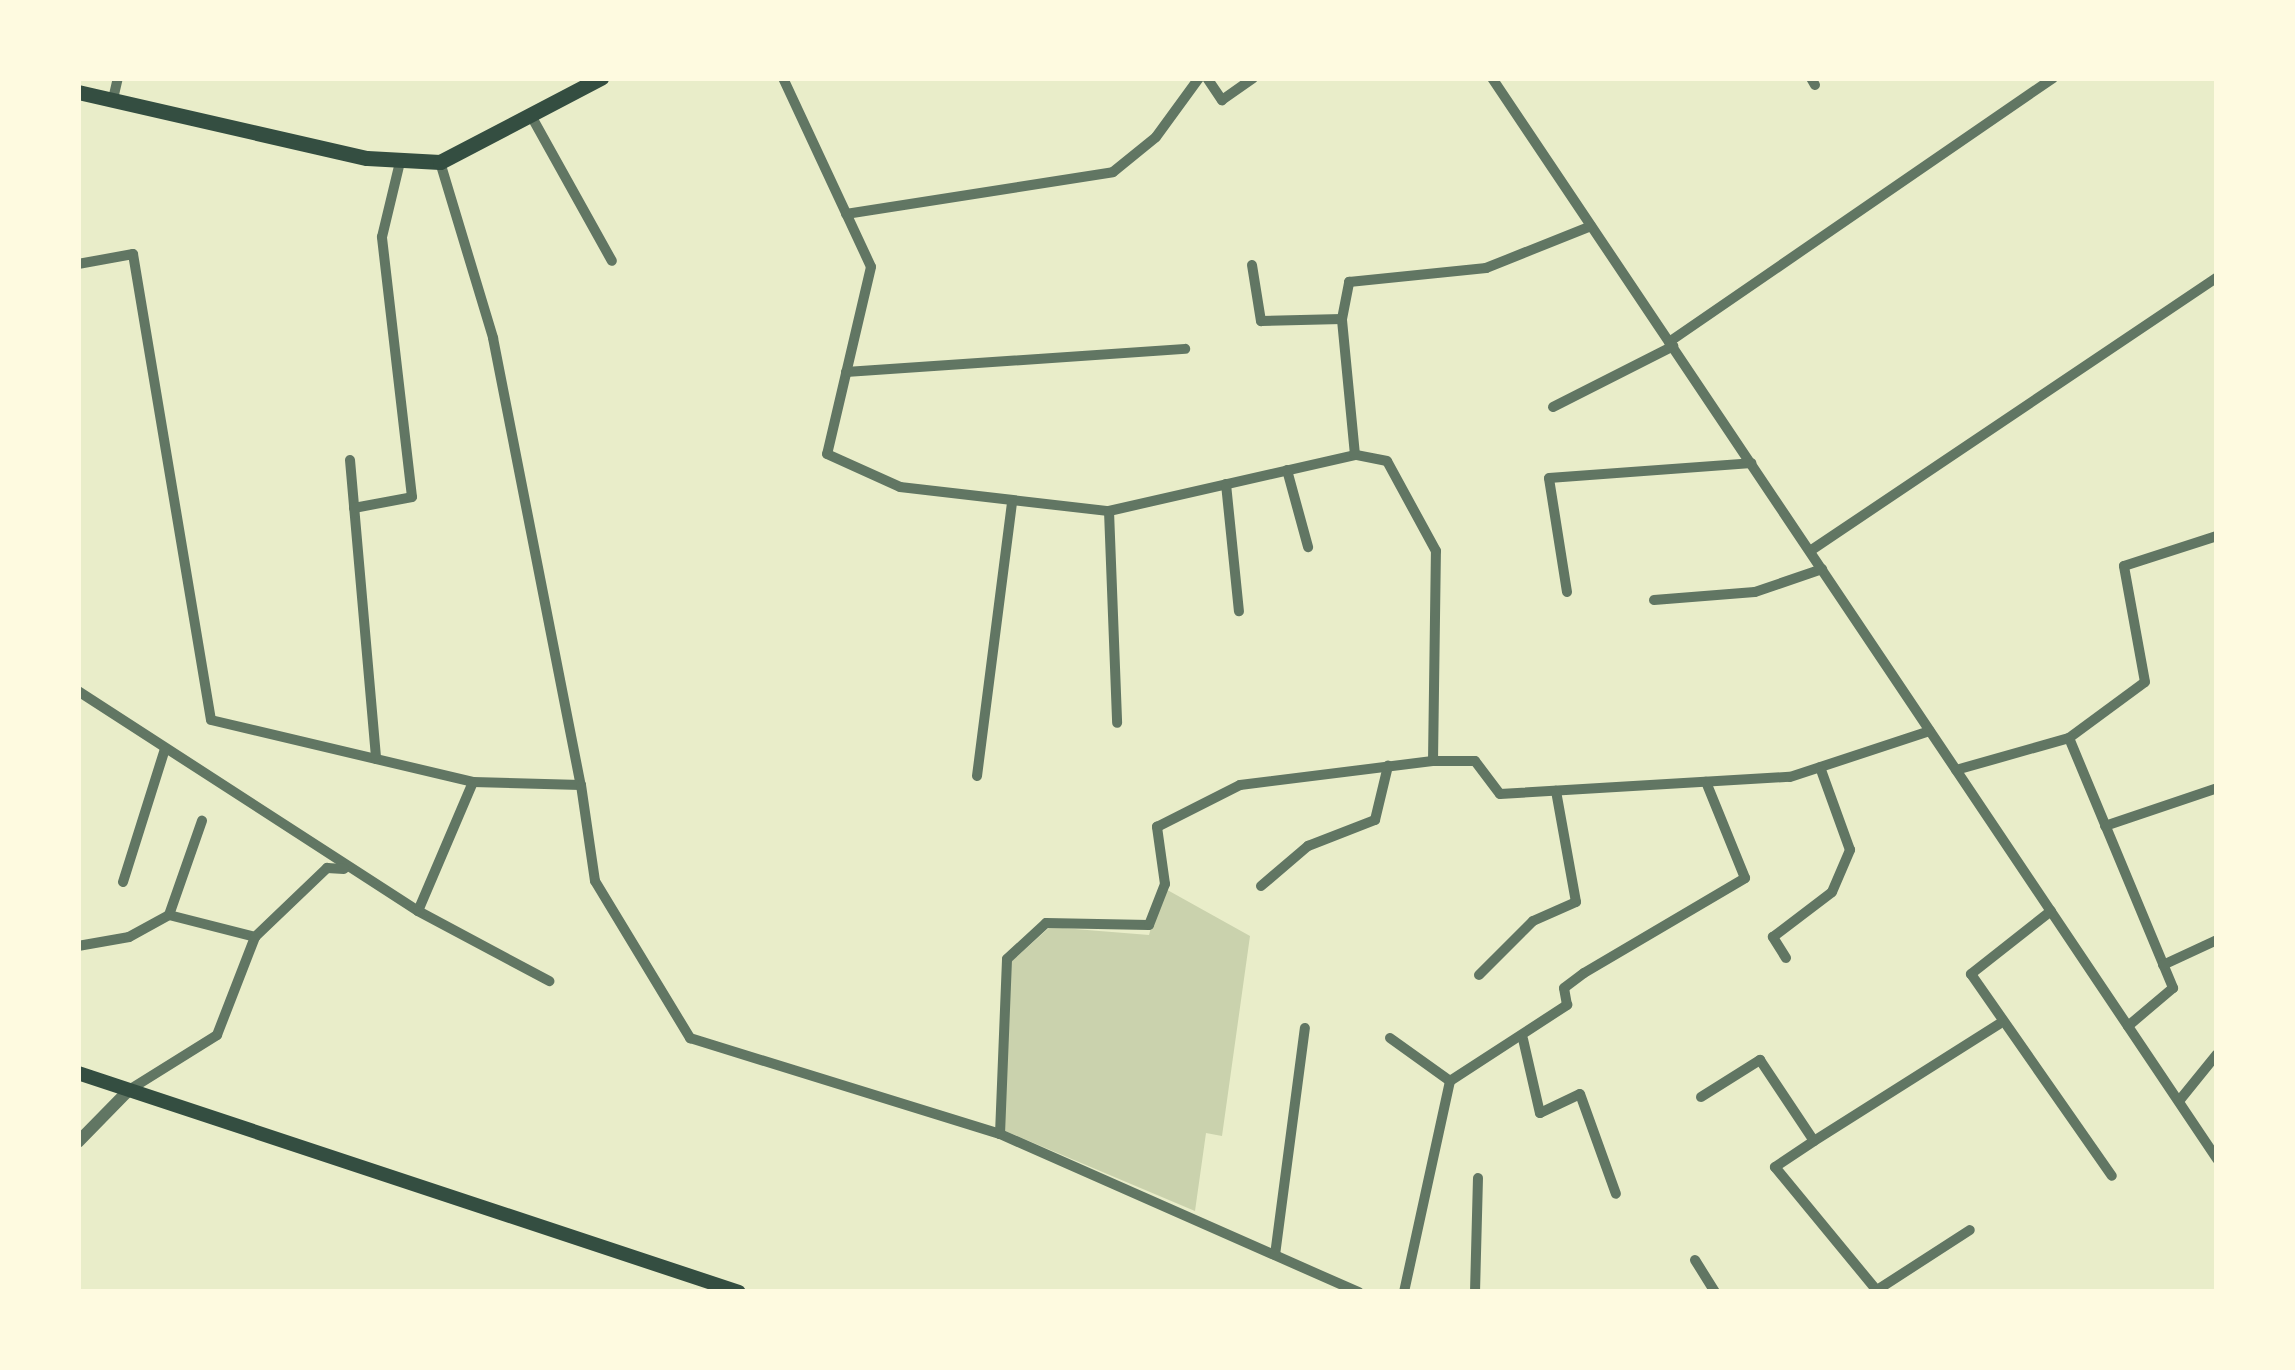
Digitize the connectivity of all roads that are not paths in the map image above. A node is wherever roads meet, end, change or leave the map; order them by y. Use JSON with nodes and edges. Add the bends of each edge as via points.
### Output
{"nodes":[{"id":1,"x":118,"y":78,"type":"edge"},
{"id":2,"x":601,"y":78,"type":"edge"},
{"id":3,"x":783,"y":78,"type":"edge"},
{"id":4,"x":1203,"y":78,"type":"edge"},
{"id":5,"x":1253,"y":78,"type":"edge"},
{"id":6,"x":1492,"y":78,"type":"edge"},
{"id":7,"x":2053,"y":78,"type":"edge"},
{"id":8,"x":78,"y":92,"type":"edge"},
{"id":9,"x":113,"y":99,"type":"junction"},
{"id":10,"x":534,"y":121,"type":"junction"},
{"id":11,"x":400,"y":162,"type":"junction"},
{"id":12,"x":440,"y":162,"type":"junction"},
{"id":13,"x":846,"y":214,"type":"junction"},
{"id":14,"x":1591,"y":226,"type":"junction"},
{"id":15,"x":612,"y":261,"type":"dead end"},
{"id":16,"x":78,"y":263,"type":"edge"},
{"id":17,"x":1252,"y":265,"type":"dead end"},
{"id":18,"x":2217,"y":278,"type":"edge"},
{"id":19,"x":1342,"y":319,"type":"junction"},
{"id":20,"x":1671,"y":344,"type":"junction"},
{"id":21,"x":1185,"y":349,"type":"dead end"},
{"id":22,"x":846,"y":372,"type":"junction"},
{"id":23,"x":1553,"y":407,"type":"dead end"},
{"id":24,"x":1355,"y":455,"type":"junction"},
{"id":25,"x":350,"y":460,"type":"dead end"},
{"id":26,"x":1751,"y":464,"type":"junction"},
{"id":27,"x":1286,"y":470,"type":"junction"},
{"id":28,"x":1226,"y":484,"type":"junction"},
{"id":29,"x":1012,"y":504,"type":"junction"},
{"id":30,"x":355,"y":508,"type":"junction"},
{"id":31,"x":1109,"y":511,"type":"junction"},
{"id":32,"x":2217,"y":536,"type":"edge"},
{"id":33,"x":1308,"y":547,"type":"dead end"},
{"id":34,"x":1810,"y":551,"type":"junction"},
{"id":35,"x":1822,"y":569,"type":"junction"},
{"id":36,"x":1567,"y":592,"type":"dead end"},
{"id":37,"x":1654,"y":599,"type":"dead end"},
{"id":38,"x":1239,"y":611,"type":"dead end"},
{"id":39,"x":78,"y":691,"type":"edge"},
{"id":40,"x":1118,"y":723,"type":"dead end"},
{"id":41,"x":1930,"y":731,"type":"junction"},
{"id":42,"x":2069,"y":738,"type":"junction"},
{"id":43,"x":165,"y":749,"type":"junction"},
{"id":44,"x":376,"y":759,"type":"junction"},
{"id":45,"x":1433,"y":761,"type":"junction"},
{"id":46,"x":1388,"y":766,"type":"junction"},
{"id":47,"x":1820,"y":767,"type":"junction"},
{"id":48,"x":1956,"y":770,"type":"junction"},
{"id":49,"x":977,"y":776,"type":"dead end"},
{"id":50,"x":473,"y":782,"type":"junction"},
{"id":51,"x":1706,"y":782,"type":"junction"},
{"id":52,"x":580,"y":785,"type":"junction"},
{"id":53,"x":2217,"y":788,"type":"edge"},
{"id":54,"x":1556,"y":790,"type":"junction"},
{"id":55,"x":202,"y":821,"type":"dead end"},
{"id":56,"x":2105,"y":826,"type":"junction"},
{"id":57,"x":344,"y":868,"type":"junction"},
{"id":58,"x":123,"y":882,"type":"dead end"},
{"id":59,"x":1262,"y":886,"type":"dead end"},
{"id":60,"x":418,"y":911,"type":"junction"},
{"id":61,"x":2051,"y":911,"type":"junction"},
{"id":62,"x":169,"y":915,"type":"junction"},
{"id":63,"x":256,"y":937,"type":"junction"},
{"id":64,"x":2217,"y":940,"type":"edge"},
{"id":65,"x":78,"y":946,"type":"edge"},
{"id":66,"x":1786,"y":958,"type":"dead end"},
{"id":67,"x":2163,"y":965,"type":"junction"},
{"id":68,"x":1478,"y":975,"type":"dead end"},
{"id":69,"x":549,"y":981,"type":"dead end"},
{"id":70,"x":1999,"y":1024,"type":"junction"},
{"id":71,"x":2128,"y":1026,"type":"junction"},
{"id":72,"x":1305,"y":1028,"type":"dead end"},
{"id":73,"x":1390,"y":1037,"type":"dead end"},
{"id":74,"x":1523,"y":1039,"type":"junction"},
{"id":75,"x":2217,"y":1054,"type":"edge"},
{"id":76,"x":78,"y":1073,"type":"edge"},
{"id":77,"x":1450,"y":1081,"type":"junction"},
{"id":78,"x":129,"y":1090,"type":"junction"},
{"id":79,"x":1701,"y":1096,"type":"dead end"},
{"id":80,"x":2179,"y":1102,"type":"junction"},
{"id":81,"x":1000,"y":1134,"type":"junction"},
{"id":82,"x":1814,"y":1141,"type":"junction"},
{"id":83,"x":78,"y":1142,"type":"edge"},
{"id":84,"x":2217,"y":1159,"type":"edge"},
{"id":85,"x":2112,"y":1176,"type":"dead end"},
{"id":86,"x":1478,"y":1178,"type":"dead end"},
{"id":87,"x":1616,"y":1194,"type":"dead end"},
{"id":88,"x":1970,"y":1230,"type":"dead end"},
{"id":89,"x":1276,"y":1255,"type":"junction"},
{"id":90,"x":1695,"y":1260,"type":"dead end"},
{"id":91,"x":739,"y":1292,"type":"edge"},
{"id":92,"x":1359,"y":1292,"type":"edge"},
{"id":93,"x":1404,"y":1292,"type":"edge"},
{"id":94,"x":1475,"y":1292,"type":"edge"},
{"id":95,"x":1715,"y":1292,"type":"edge"},
{"id":96,"x":1876,"y":1292,"type":"edge"}],
"edges":[{"from":1,"to":9,"type":"street"},
{"from":2,"to":10,"type":"main road"},
{"from":3,"to":13,"type":"street"},
{"from":4,"to":5,"type":"street","via":[[1222,100]]},
{"from":4,"to":13,"type":"street","via":[[1113,172]]},
{"from":6,"to":14,"type":"street"},
{"from":7,"to":20,"type":"street"},
{"from":8,"to":9,"type":"main road"},
{"from":9,"to":11,"type":"main road"},
{"from":10,"to":12,"type":"main road"},
{"from":10,"to":15,"type":"street"},
{"from":11,"to":12,"type":"main road"},
{"from":11,"to":30,"type":"street","via":[[382,237],[412,497]]},
{"from":12,"to":52,"type":"street","via":[[493,338]]},
{"from":13,"to":22,"type":"street","via":[[872,267]]},
{"from":14,"to":19,"type":"street","via":[[1486,268],[1349,282]]},
{"from":14,"to":20,"type":"street"},
{"from":16,"to":44,"type":"street","via":[[133,254],[211,720]]},
{"from":17,"to":19,"type":"street","via":[[1261,321]]},
{"from":18,"to":34,"type":"street"},
{"from":19,"to":24,"type":"street"},
{"from":20,"to":23,"type":"street"},
{"from":20,"to":26,"type":"street"},
{"from":21,"to":22,"type":"street"},
{"from":22,"to":29,"type":"street","via":[[831,457],[900,487]]},
{"from":24,"to":27,"type":"street"},
{"from":24,"to":45,"type":"street","via":[[1387,461],[1436,551]]},
{"from":25,"to":30,"type":"street"},
{"from":26,"to":34,"type":"street"},
{"from":26,"to":36,"type":"street","via":[[1549,478]]},
{"from":27,"to":28,"type":"street"},
{"from":27,"to":33,"type":"street"},
{"from":28,"to":31,"type":"street"},
{"from":28,"to":38,"type":"street"},
{"from":29,"to":31,"type":"street"},
{"from":29,"to":49,"type":"street"},
{"from":30,"to":44,"type":"street"},
{"from":31,"to":40,"type":"street"},
{"from":32,"to":42,"type":"street","via":[[2124,566],[2145,682]]},
{"from":34,"to":35,"type":"street"},
{"from":35,"to":37,"type":"street","via":[[1755,592]]},
{"from":35,"to":41,"type":"street"},
{"from":39,"to":43,"type":"street"},
{"from":41,"to":47,"type":"street"},
{"from":41,"to":48,"type":"street"},
{"from":42,"to":48,"type":"street"},
{"from":42,"to":56,"type":"street"},
{"from":43,"to":57,"type":"street","via":[[334,849]]},
{"from":43,"to":58,"type":"street"},
{"from":44,"to":50,"type":"street"},
{"from":45,"to":46,"type":"street"},
{"from":45,"to":54,"type":"street","via":[[1474,760],[1500,794]]},
{"from":46,"to":59,"type":"street","via":[[1375,820],[1308,846]]},
{"from":46,"to":81,"type":"street","via":[[1240,785],[1161,824],[1166,884],[1148,925],[1046,923],[1006,959]]},
{"from":47,"to":51,"type":"street"},
{"from":47,"to":66,"type":"street","via":[[1850,850],[1832,892],[1773,937]]},
{"from":48,"to":61,"type":"street"},
{"from":50,"to":52,"type":"street"},
{"from":50,"to":60,"type":"street"},
{"from":51,"to":54,"type":"street"},
{"from":51,"to":74,"type":"street","via":[[1745,878],[1584,973],[1564,988],[1567,1005]]},
{"from":52,"to":81,"type":"street","via":[[595,881],[690,1038]]},
{"from":53,"to":56,"type":"street"},
{"from":54,"to":68,"type":"street","via":[[1576,902],[1533,921]]},
{"from":55,"to":62,"type":"street"},
{"from":56,"to":67,"type":"street"},
{"from":57,"to":60,"type":"street"},
{"from":57,"to":63,"type":"street","via":[[327,868]]},
{"from":60,"to":69,"type":"street"},
{"from":61,"to":70,"type":"street","via":[[1971,974]]},
{"from":61,"to":71,"type":"street"},
{"from":62,"to":63,"type":"street"},
{"from":62,"to":65,"type":"street","via":[[129,938]]},
{"from":63,"to":78,"type":"street","via":[[217,1035]]},
{"from":64,"to":67,"type":"street"},
{"from":67,"to":71,"type":"street","via":[[2173,988]]},
{"from":70,"to":82,"type":"street"},
{"from":70,"to":85,"type":"street"},
{"from":71,"to":80,"type":"street"},
{"from":72,"to":89,"type":"street"},
{"from":73,"to":77,"type":"street"},
{"from":74,"to":77,"type":"street"},
{"from":74,"to":87,"type":"street","via":[[1540,1113],[1580,1094]]},
{"from":75,"to":80,"type":"street"},
{"from":76,"to":78,"type":"main road"},
{"from":77,"to":93,"type":"street"},
{"from":78,"to":83,"type":"street"},
{"from":78,"to":91,"type":"main road"},
{"from":79,"to":82,"type":"street","via":[[1760,1060]]},
{"from":80,"to":84,"type":"street"},
{"from":81,"to":89,"type":"street"},
{"from":82,"to":96,"type":"street","via":[[1775,1167]]},
{"from":86,"to":94,"type":"street"},
{"from":88,"to":96,"type":"street"},
{"from":89,"to":92,"type":"street"},
{"from":90,"to":95,"type":"street"}]}
